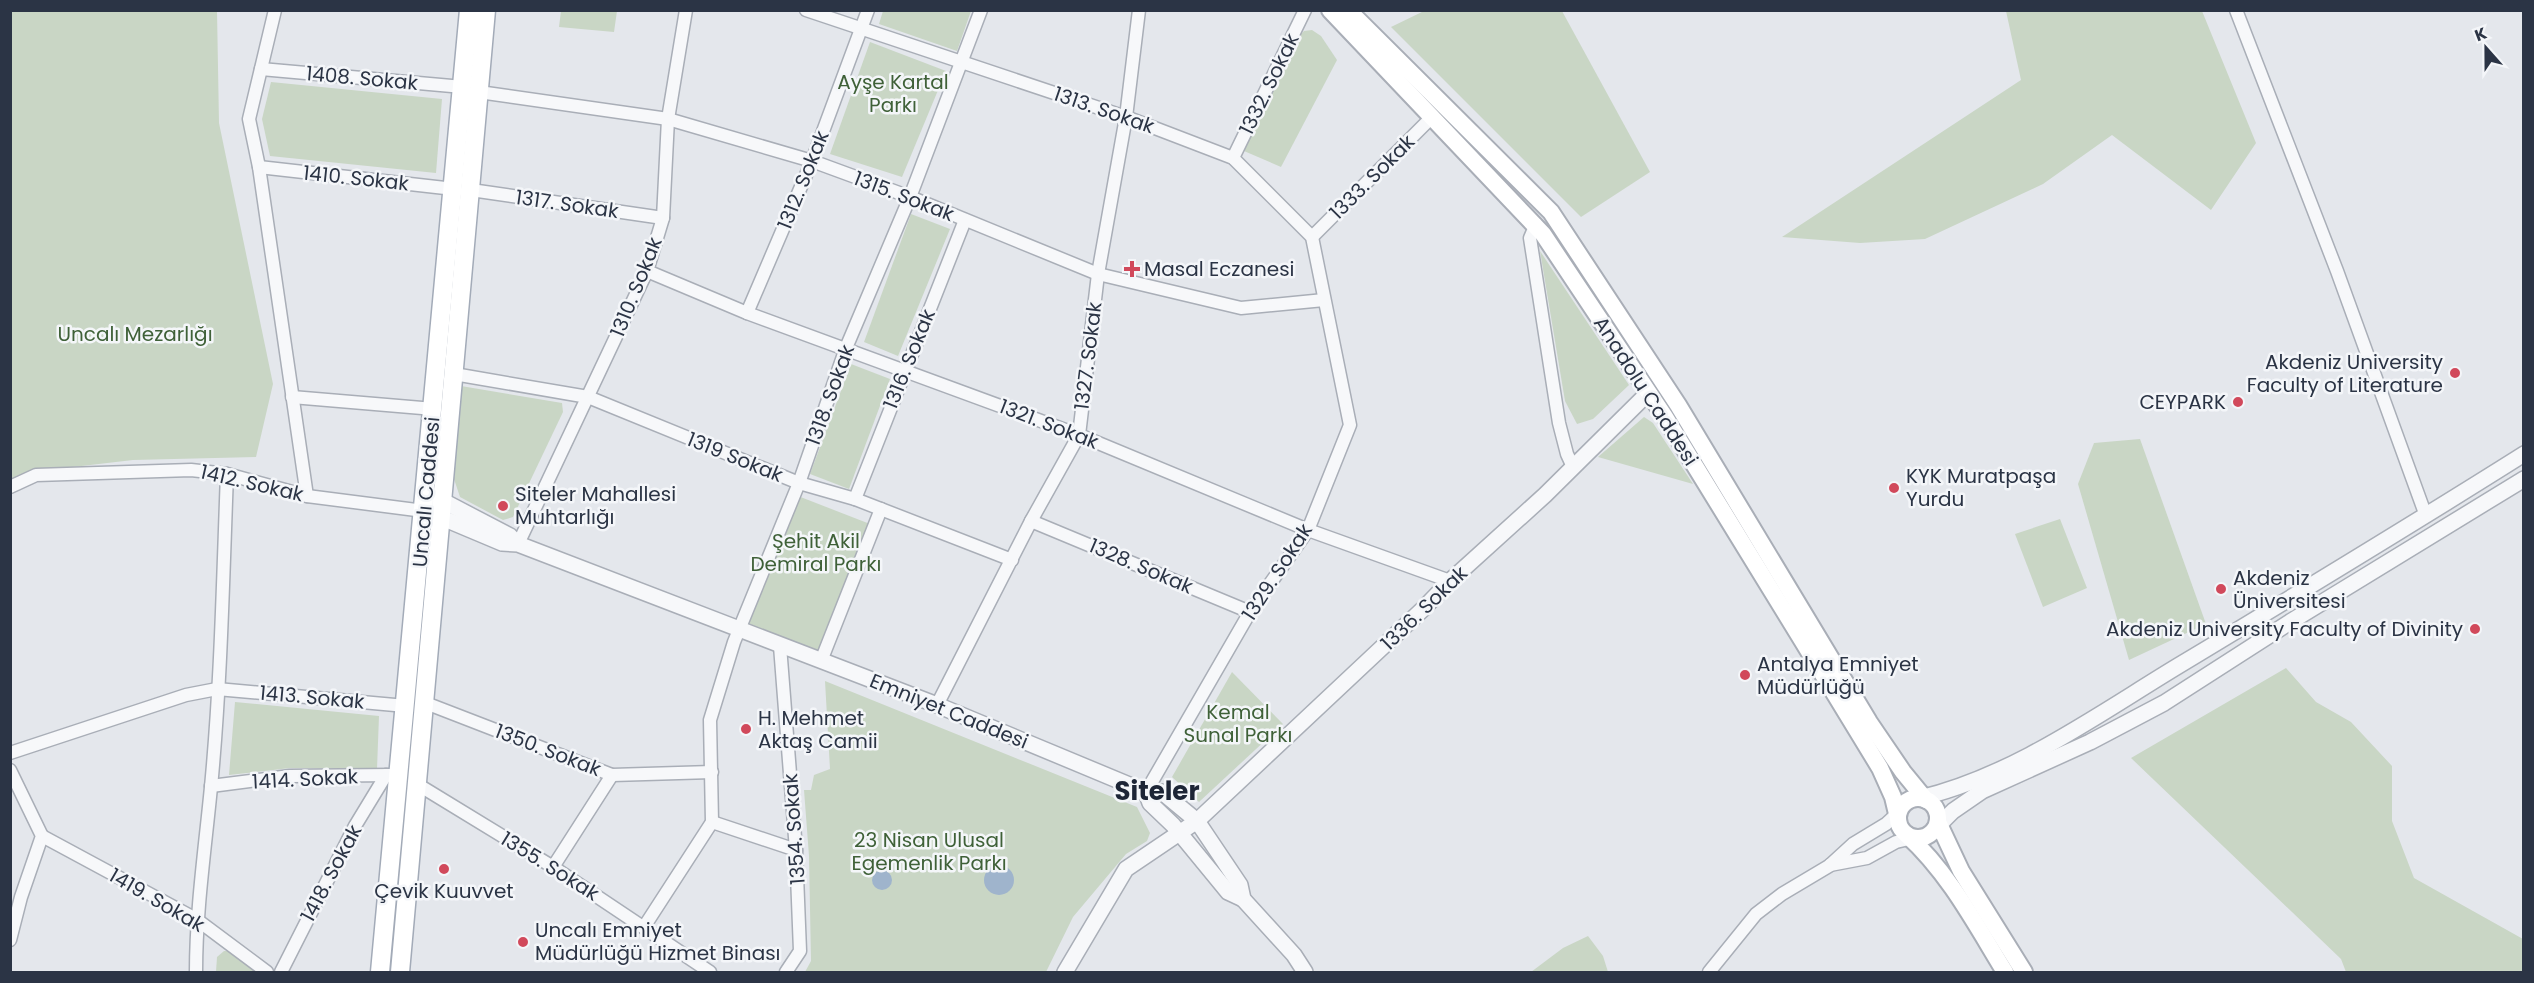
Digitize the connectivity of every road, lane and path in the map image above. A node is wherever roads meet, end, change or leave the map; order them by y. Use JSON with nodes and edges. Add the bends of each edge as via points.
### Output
{"nodes":[{"id":1,"x":275,"y":10,"type":"edge"},
{"id":2,"x":469,"y":10,"type":"edge"},
{"id":3,"x":486,"y":10,"type":"edge"},
{"id":4,"x":686,"y":10,"type":"edge"},
{"id":5,"x":806,"y":10,"type":"edge"},
{"id":6,"x":868,"y":10,"type":"edge"},
{"id":7,"x":981,"y":10,"type":"edge"},
{"id":8,"x":1139,"y":10,"type":"edge"},
{"id":9,"x":1305,"y":10,"type":"edge"},
{"id":10,"x":1330,"y":10,"type":"edge"},
{"id":11,"x":1348,"y":10,"type":"edge"},
{"id":12,"x":2236,"y":10,"type":"edge"},
{"id":13,"x":860,"y":30,"type":"junction"},
{"id":14,"x":960,"y":63,"type":"junction"},
{"id":15,"x":261,"y":69,"type":"junction"},
{"id":16,"x":471,"y":90,"type":"junction"},
{"id":17,"x":1126,"y":117,"type":"junction"},
{"id":18,"x":1432,"y":117,"type":"junction"},
{"id":19,"x":668,"y":119,"type":"junction"},
{"id":20,"x":1233,"y":158,"type":"junction"},
{"id":21,"x":812,"y":161,"type":"junction"},
{"id":22,"x":259,"y":167,"type":"junction"},
{"id":23,"x":462,"y":189,"type":"junction"},
{"id":24,"x":910,"y":197,"type":"junction"},
{"id":25,"x":663,"y":218,"type":"junction"},
{"id":26,"x":965,"y":220,"type":"junction"},
{"id":27,"x":1536,"y":224,"type":"junction"},
{"id":28,"x":1312,"y":237,"type":"junction"},
{"id":29,"x":647,"y":271,"type":"junction"},
{"id":30,"x":1098,"y":274,"type":"junction"},
{"id":31,"x":1324,"y":300,"type":"junction"},
{"id":32,"x":747,"y":313,"type":"junction"},
{"id":33,"x":846,"y":348,"type":"junction"},
{"id":34,"x":903,"y":371,"type":"junction"},
{"id":35,"x":454,"y":374,"type":"junction"},
{"id":36,"x":1664,"y":384,"type":"junction"},
{"id":37,"x":1650,"y":394,"type":"junction"},
{"id":38,"x":292,"y":397,"type":"junction"},
{"id":39,"x":588,"y":397,"type":"junction"},
{"id":40,"x":434,"y":409,"type":"junction"},
{"id":41,"x":1079,"y":435,"type":"junction"},
{"id":42,"x":2523,"y":454,"type":"edge"},
{"id":43,"x":1573,"y":467,"type":"junction"},
{"id":44,"x":227,"y":474,"type":"junction"},
{"id":45,"x":2523,"y":479,"type":"edge"},
{"id":46,"x":799,"y":483,"type":"junction"},
{"id":47,"x":10,"y":487,"type":"edge"},
{"id":48,"x":307,"y":496,"type":"junction"},
{"id":49,"x":855,"y":499,"type":"junction"},
{"id":50,"x":436,"y":509,"type":"junction"},
{"id":51,"x":881,"y":510,"type":"junction"},
{"id":52,"x":2426,"y":516,"type":"junction"},
{"id":53,"x":1031,"y":521,"type":"junction"},
{"id":54,"x":1308,"y":530,"type":"junction"},
{"id":55,"x":518,"y":544,"type":"junction"},
{"id":56,"x":1011,"y":560,"type":"junction"},
{"id":57,"x":1450,"y":581,"type":"junction"},
{"id":58,"x":1250,"y":612,"type":"junction"},
{"id":59,"x":739,"y":628,"type":"junction"},
{"id":60,"x":780,"y":646,"type":"junction"},
{"id":61,"x":821,"y":661,"type":"junction"},
{"id":62,"x":218,"y":688,"type":"junction"},
{"id":63,"x":415,"y":704,"type":"junction"},
{"id":64,"x":937,"y":705,"type":"junction"},
{"id":65,"x":10,"y":753,"type":"edge"},
{"id":66,"x":10,"y":770,"type":"edge"},
{"id":67,"x":712,"y":772,"type":"junction"},
{"id":68,"x":393,"y":775,"type":"junction"},
{"id":69,"x":612,"y":775,"type":"junction"},
{"id":70,"x":417,"y":784,"type":"junction"},
{"id":71,"x":211,"y":786,"type":"junction"},
{"id":72,"x":1146,"y":792,"type":"junction"},
{"id":73,"x":1923,"y":799,"type":"junction"},
{"id":74,"x":1158,"y":810,"type":"junction"},
{"id":75,"x":1898,"y":815,"type":"junction"},
{"id":76,"x":1197,"y":821,"type":"junction"},
{"id":77,"x":712,"y":822,"type":"junction"},
{"id":78,"x":1938,"y":824,"type":"junction"},
{"id":79,"x":1180,"y":833,"type":"junction"},
{"id":80,"x":42,"y":836,"type":"junction"},
{"id":81,"x":1910,"y":837,"type":"junction"},
{"id":82,"x":1157,"y":848,"type":"junction"},
{"id":83,"x":796,"y":850,"type":"junction"},
{"id":84,"x":1829,"y":866,"type":"junction"},
{"id":85,"x":553,"y":867,"type":"junction"},
{"id":86,"x":16,"y":896,"type":"edge"},
{"id":87,"x":1243,"y":899,"type":"junction"},
{"id":88,"x":196,"y":919,"type":"junction"},
{"id":89,"x":644,"y":927,"type":"junction"},
{"id":90,"x":10,"y":940,"type":"edge"},
{"id":91,"x":196,"y":972,"type":"edge"},
{"id":92,"x":267,"y":972,"type":"edge"},
{"id":93,"x":280,"y":972,"type":"edge"},
{"id":94,"x":380,"y":972,"type":"edge"},
{"id":95,"x":400,"y":972,"type":"edge"},
{"id":96,"x":710,"y":972,"type":"edge"},
{"id":97,"x":786,"y":972,"type":"edge"},
{"id":98,"x":1065,"y":972,"type":"edge"},
{"id":99,"x":1305,"y":972,"type":"edge"},
{"id":100,"x":1709,"y":972,"type":"edge"},
{"id":101,"x":2005,"y":972,"type":"edge"},
{"id":102,"x":2024,"y":972,"type":"edge"}],
"edges":[{"from":1,"to":15,"type":"street"},
{"from":2,"to":16,"type":"main road","name":"Uncalı Caddesi"},
{"from":3,"to":16,"type":"main road","name":"Uncalı Caddesi"},
{"from":4,"to":19,"type":"street","name":"1310. Sokak"},
{"from":5,"to":13,"type":"street","name":"1313. Sokak"},
{"from":6,"to":13,"type":"street","name":"1312. Sokak"},
{"from":7,"to":14,"type":"street","name":"1318. Sokak"},
{"from":8,"to":17,"type":"street","name":"1327. Sokak"},
{"from":9,"to":20,"type":"street","name":"1332. Sokak"},
{"from":10,"to":18,"type":"main road","name":"Anadolu Caddesi"},
{"from":11,"to":36,"type":"main road","name":"Anadolu Caddesi","via":[[1551,212]]},
{"from":12,"to":52,"type":"street"},
{"from":13,"to":14,"type":"street","name":"1313. Sokak"},
{"from":13,"to":21,"type":"street","name":"1312. Sokak"},
{"from":14,"to":17,"type":"street","name":"1313. Sokak"},
{"from":14,"to":24,"type":"street","name":"1318. Sokak"},
{"from":15,"to":16,"type":"street","name":"1408. Sokak"},
{"from":15,"to":22,"type":"street","via":[[249,119]]},
{"from":16,"to":19,"type":"street","name":"1315. Sokak"},
{"from":16,"to":23,"type":"main road","name":"Uncalı Caddesi"},
{"from":17,"to":20,"type":"street","name":"1313. Sokak"},
{"from":17,"to":30,"type":"street","name":"1327. Sokak"},
{"from":18,"to":27,"type":"main road","name":"Anadolu Caddesi"},
{"from":18,"to":28,"type":"street","name":"1333. Sokak"},
{"from":19,"to":21,"type":"street","name":"1315. Sokak"},
{"from":19,"to":25,"type":"street","name":"1310. Sokak"},
{"from":20,"to":28,"type":"street","name":"1313. Sokak"},
{"from":21,"to":24,"type":"street","name":"1315. Sokak"},
{"from":21,"to":32,"type":"street","name":"1312. Sokak"},
{"from":22,"to":23,"type":"street","name":"1410. Sokak"},
{"from":22,"to":38,"type":"street"},
{"from":23,"to":25,"type":"street","name":"1317. Sokak"},
{"from":23,"to":35,"type":"main road","name":"Uncalı Caddesi"},
{"from":23,"to":40,"type":"main road","name":"Uncalı Caddesi"},
{"from":24,"to":26,"type":"street","name":"1315. Sokak"},
{"from":24,"to":33,"type":"street","name":"1318. Sokak"},
{"from":25,"to":29,"type":"street","name":"1310. Sokak"},
{"from":26,"to":30,"type":"street","name":"1315. Sokak"},
{"from":26,"to":34,"type":"street","name":"1316. Sokak"},
{"from":27,"to":37,"type":"main road","name":"Anadolu Caddesi"},
{"from":27,"to":43,"type":"street","via":[[1530,238],[1559,423]]},
{"from":28,"to":31,"type":"street"},
{"from":29,"to":32,"type":"street","name":"1321. Sokak"},
{"from":29,"to":39,"type":"street","name":"1310. Sokak"},
{"from":30,"to":31,"type":"street","name":"1315. Sokak","via":[[1241,308]]},
{"from":30,"to":41,"type":"street","name":"1327. Sokak"},
{"from":31,"to":54,"type":"street","name":"1329. Sokak","via":[[1350,425]]},
{"from":32,"to":33,"type":"street","name":"1321. Sokak"},
{"from":33,"to":34,"type":"street","name":"1321. Sokak"},
{"from":33,"to":46,"type":"street","name":"1318. Sokak"},
{"from":34,"to":41,"type":"street","name":"1321. Sokak"},
{"from":34,"to":49,"type":"street","name":"1316. Sokak"},
{"from":35,"to":39,"type":"street","name":"1319 Sokak"},
{"from":35,"to":50,"type":"main road","name":"Uncalı Caddesi"},
{"from":36,"to":37,"type":"street"},
{"from":36,"to":73,"type":"main road","name":"Anadolu Caddesi","via":[[1869,722]]},
{"from":37,"to":43,"type":"street","name":"1336. Sokak"},
{"from":37,"to":75,"type":"main road","name":"Anadolu Caddesi","via":[[1880,768]]},
{"from":38,"to":40,"type":"street"},
{"from":38,"to":48,"type":"street"},
{"from":39,"to":46,"type":"street","name":"1319 Sokak"},
{"from":39,"to":55,"type":"street","name":"1310. Sokak"},
{"from":40,"to":50,"type":"main road","name":"Uncalı Caddesi"},
{"from":41,"to":53,"type":"street","name":"1327. Sokak"},
{"from":41,"to":54,"type":"street","name":"1321. Sokak"},
{"from":42,"to":52,"type":"street"},
{"from":43,"to":57,"type":"street","name":"1336. Sokak"},
{"from":44,"to":47,"type":"street","name":"1412. Sokak","via":[[191,470],[36,475]]},
{"from":44,"to":48,"type":"street","name":"1412. Sokak"},
{"from":44,"to":62,"type":"street"},
{"from":45,"to":78,"type":"street","via":[[2164,703],[1982,791]]},
{"from":46,"to":49,"type":"street","name":"1319 Sokak"},
{"from":46,"to":59,"type":"street","name":"1318. Sokak"},
{"from":48,"to":50,"type":"street","name":"1412. Sokak"},
{"from":49,"to":51,"type":"street","name":"1319 Sokak"},
{"from":50,"to":55,"type":"street","name":"Emniyet Caddesi","via":[[502,543]]},
{"from":50,"to":63,"type":"main road","name":"Uncalı Caddesi"},
{"from":51,"to":56,"type":"street","name":"1319 Sokak"},
{"from":51,"to":61,"type":"street"},
{"from":52,"to":73,"type":"street","via":[[2064,735],[2002,768]]},
{"from":53,"to":56,"type":"street","name":"1327. Sokak"},
{"from":53,"to":58,"type":"street","name":"1328. Sokak"},
{"from":54,"to":57,"type":"street","name":"1321. Sokak"},
{"from":54,"to":58,"type":"street","name":"1329. Sokak"},
{"from":55,"to":59,"type":"street","name":"Emniyet Caddesi"},
{"from":56,"to":64,"type":"street","name":"1327. Sokak"},
{"from":57,"to":76,"type":"street","name":"1336. Sokak"},
{"from":58,"to":72,"type":"street","name":"1329. Sokak"},
{"from":59,"to":60,"type":"street","name":"Emniyet Caddesi"},
{"from":59,"to":67,"type":"street","name":"1318. Sokak","via":[[710,720]]},
{"from":60,"to":61,"type":"street","name":"Emniyet Caddesi"},
{"from":60,"to":83,"type":"street","name":"1354. Sokak"},
{"from":61,"to":64,"type":"street","name":"Emniyet Caddesi"},
{"from":62,"to":63,"type":"street","name":"1413. Sokak"},
{"from":62,"to":65,"type":"street","name":"1413. Sokak"},
{"from":62,"to":71,"type":"street"},
{"from":63,"to":68,"type":"main road","name":"Uncalı Caddesi"},
{"from":63,"to":69,"type":"street","name":"1350. Sokak"},
{"from":63,"to":70,"type":"main road","name":"Uncalı Caddesi"},
{"from":64,"to":72,"type":"street","name":"Emniyet Caddesi"},
{"from":66,"to":80,"type":"street"},
{"from":67,"to":69,"type":"street","name":"1350. Sokak"},
{"from":67,"to":77,"type":"street","name":"1318. Sokak"},
{"from":68,"to":71,"type":"street","name":"1414. Sokak","via":[[290,776]]},
{"from":68,"to":93,"type":"street","name":"1418. Sokak","via":[[355,826]]},
{"from":68,"to":94,"type":"main road","name":"Uncalı Caddesi"},
{"from":69,"to":85,"type":"street"},
{"from":70,"to":85,"type":"street","name":"1355. Sokak"},
{"from":70,"to":95,"type":"main road","name":"Uncalı Caddesi"},
{"from":71,"to":88,"type":"street"},
{"from":72,"to":74,"type":"street"},
{"from":72,"to":76,"type":"street","name":"Emniyet Caddesi","via":[[1162,792]]},
{"from":73,"to":75,"type":"main road","via":[[1907,801]]},
{"from":73,"to":78,"type":"main road","via":[[1936,809]]},
{"from":74,"to":79,"type":"street"},
{"from":74,"to":82,"type":"street","via":[[1161,832]]},
{"from":75,"to":81,"type":"main road","via":[[1902,831]]},
{"from":75,"to":84,"type":"street","via":[[1853,844]]},
{"from":76,"to":79,"type":"street","name":"1336. Sokak"},
{"from":76,"to":87,"type":"street","name":"Emniyet Caddesi","via":[[1240,885]]},
{"from":77,"to":83,"type":"street"},
{"from":77,"to":89,"type":"street"},
{"from":78,"to":81,"type":"main road","via":[[1926,837]]},
{"from":78,"to":102,"type":"main road","via":[[1961,871]]},
{"from":79,"to":82,"type":"street","name":"1336. Sokak"},
{"from":79,"to":87,"type":"street","via":[[1228,892]]},
{"from":80,"to":86,"type":"street"},
{"from":80,"to":88,"type":"street","name":"1419. Sokak"},
{"from":81,"to":84,"type":"street","via":[[1867,858]]},
{"from":81,"to":101,"type":"main road","via":[[1959,898]]},
{"from":82,"to":98,"type":"street","name":"1336. Sokak","via":[[1126,870]]},
{"from":83,"to":97,"type":"street","name":"1354. Sokak","via":[[800,951]]},
{"from":84,"to":100,"type":"street","via":[[1756,914]]},
{"from":85,"to":89,"type":"street","name":"1355. Sokak"},
{"from":86,"to":90,"type":"street"},
{"from":87,"to":99,"type":"street","name":"Emniyet Caddesi"},
{"from":88,"to":91,"type":"street"},
{"from":88,"to":92,"type":"street","name":"1419. Sokak"},
{"from":89,"to":96,"type":"street","name":"1355. Sokak"}]}
